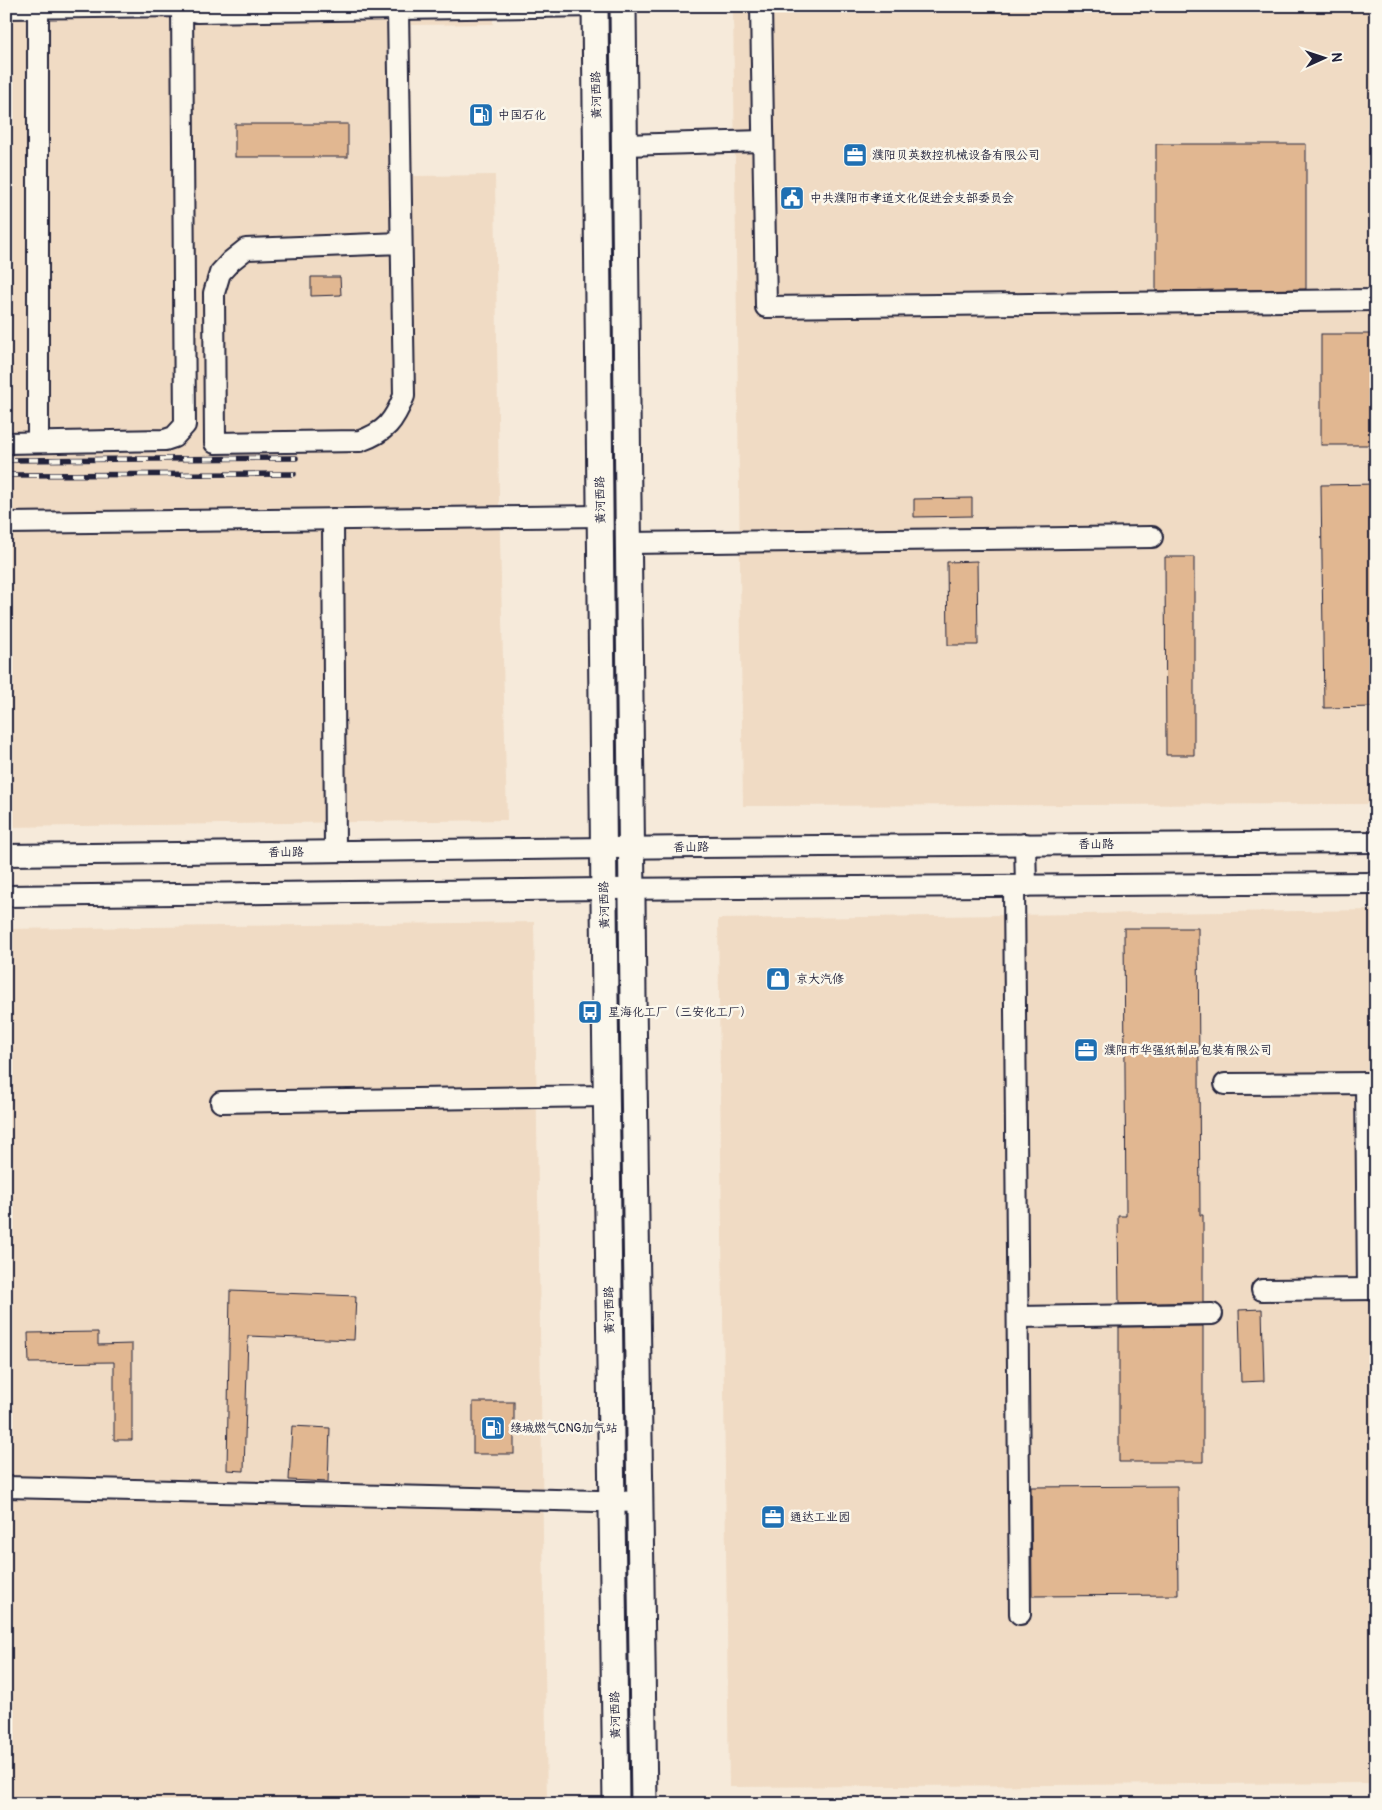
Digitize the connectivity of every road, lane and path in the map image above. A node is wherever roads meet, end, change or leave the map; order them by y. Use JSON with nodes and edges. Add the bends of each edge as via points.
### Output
{"nodes":[{"id":1,"x":182,"y":6,"type":"edge"},
{"id":2,"x":595,"y":6,"type":"edge"},
{"id":3,"x":623,"y":6,"type":"edge"},
{"id":4,"x":761,"y":6,"type":"edge"},
{"id":5,"x":38,"y":7,"type":"edge"},
{"id":6,"x":6,"y":8,"type":"edge"},
{"id":7,"x":398,"y":10,"type":"junction"},
{"id":8,"x":763,"y":141,"type":"junction"},
{"id":9,"x":624,"y":145,"type":"junction"},
{"id":10,"x":401,"y":243,"type":"junction"},
{"id":11,"x":1376,"y":300,"type":"edge"},
{"id":12,"x":38,"y":442,"type":"junction"},
{"id":13,"x":6,"y":443,"type":"edge"},
{"id":14,"x":600,"y":516,"type":"junction"},
{"id":15,"x":334,"y":519,"type":"junction"},
{"id":16,"x":6,"y":523,"type":"edge"},
{"id":17,"x":1152,"y":537,"type":"dead end"},
{"id":18,"x":628,"y":543,"type":"junction"},
{"id":19,"x":1376,"y":842,"type":"edge"},
{"id":20,"x":1025,"y":844,"type":"junction"},
{"id":21,"x":604,"y":848,"type":"junction"},
{"id":22,"x":631,"y":848,"type":"junction"},
{"id":23,"x":335,"y":851,"type":"junction"},
{"id":24,"x":6,"y":855,"type":"edge"},
{"id":25,"x":1376,"y":883,"type":"edge"},
{"id":26,"x":1020,"y":886,"type":"junction"},
{"id":27,"x":604,"y":889,"type":"junction"},
{"id":28,"x":632,"y":889,"type":"junction"},
{"id":29,"x":6,"y":896,"type":"edge"},
{"id":30,"x":1371,"y":1083,"type":"edge"},
{"id":31,"x":1225,"y":1084,"type":"dead end"},
{"id":32,"x":606,"y":1096,"type":"junction"},
{"id":33,"x":222,"y":1102,"type":"dead end"},
{"id":34,"x":1372,"y":1289,"type":"edge"},
{"id":35,"x":1262,"y":1290,"type":"dead end"},
{"id":36,"x":1212,"y":1314,"type":"dead end"},
{"id":37,"x":1018,"y":1317,"type":"junction"},
{"id":38,"x":6,"y":1487,"type":"edge"},
{"id":39,"x":612,"y":1501,"type":"junction"},
{"id":40,"x":640,"y":1502,"type":"junction"},
{"id":41,"x":1020,"y":1614,"type":"dead end"},
{"id":42,"x":616,"y":1804,"type":"edge"},
{"id":43,"x":644,"y":1804,"type":"edge"}],
"edges":[{"from":1,"to":5,"type":"street"},
{"from":1,"to":7,"type":"street","via":[[197,12]]},
{"from":1,"to":12,"type":"street","via":[[186,424],[165,440]]},
{"from":2,"to":7,"type":"street"},
{"from":2,"to":14,"type":"main road","name":"黄河西路"},
{"from":3,"to":9,"type":"main road"},
{"from":4,"to":8,"type":"street"},
{"from":5,"to":6,"type":"street"},
{"from":5,"to":12,"type":"street"},
{"from":7,"to":10,"type":"street"},
{"from":8,"to":9,"type":"street"},
{"from":8,"to":11,"type":"street","via":[[766,307]]},
{"from":9,"to":18,"type":"main road"},
{"from":10,"to":10,"type":"street","via":[[246,249],[231,261],[220,273],[214,293],[214,443],[360,441],[375,436],[390,423],[404,396]]},
{"from":12,"to":13,"type":"street"},
{"from":14,"to":15,"type":"street"},
{"from":14,"to":21,"type":"main road","name":"黄河西路"},
{"from":15,"to":16,"type":"street"},
{"from":15,"to":23,"type":"street"},
{"from":17,"to":18,"type":"street"},
{"from":18,"to":22,"type":"main road"},
{"from":19,"to":20,"type":"street","name":"香山路"},
{"from":20,"to":22,"type":"street","name":"香山路"},
{"from":20,"to":26,"type":"street"},
{"from":21,"to":22,"type":"street","name":"香山路"},
{"from":21,"to":23,"type":"street","name":"香山路"},
{"from":21,"to":27,"type":"main road","name":"黄河西路"},
{"from":22,"to":28,"type":"main road"},
{"from":23,"to":24,"type":"street","name":"香山路"},
{"from":25,"to":26,"type":"street"},
{"from":26,"to":28,"type":"street"},
{"from":26,"to":37,"type":"street"},
{"from":27,"to":28,"type":"street"},
{"from":27,"to":29,"type":"street"},
{"from":27,"to":32,"type":"main road","name":"黄河西路"},
{"from":28,"to":40,"type":"main road"},
{"from":30,"to":31,"type":"street"},
{"from":30,"to":34,"type":"street"},
{"from":32,"to":33,"type":"street"},
{"from":32,"to":39,"type":"main road","name":"黄河西路"},
{"from":34,"to":35,"type":"street"},
{"from":36,"to":37,"type":"street"},
{"from":37,"to":41,"type":"street"},
{"from":38,"to":39,"type":"street"},
{"from":39,"to":40,"type":"street"},
{"from":39,"to":42,"type":"main road","name":"黄河西路"},
{"from":40,"to":43,"type":"main road"}]}
